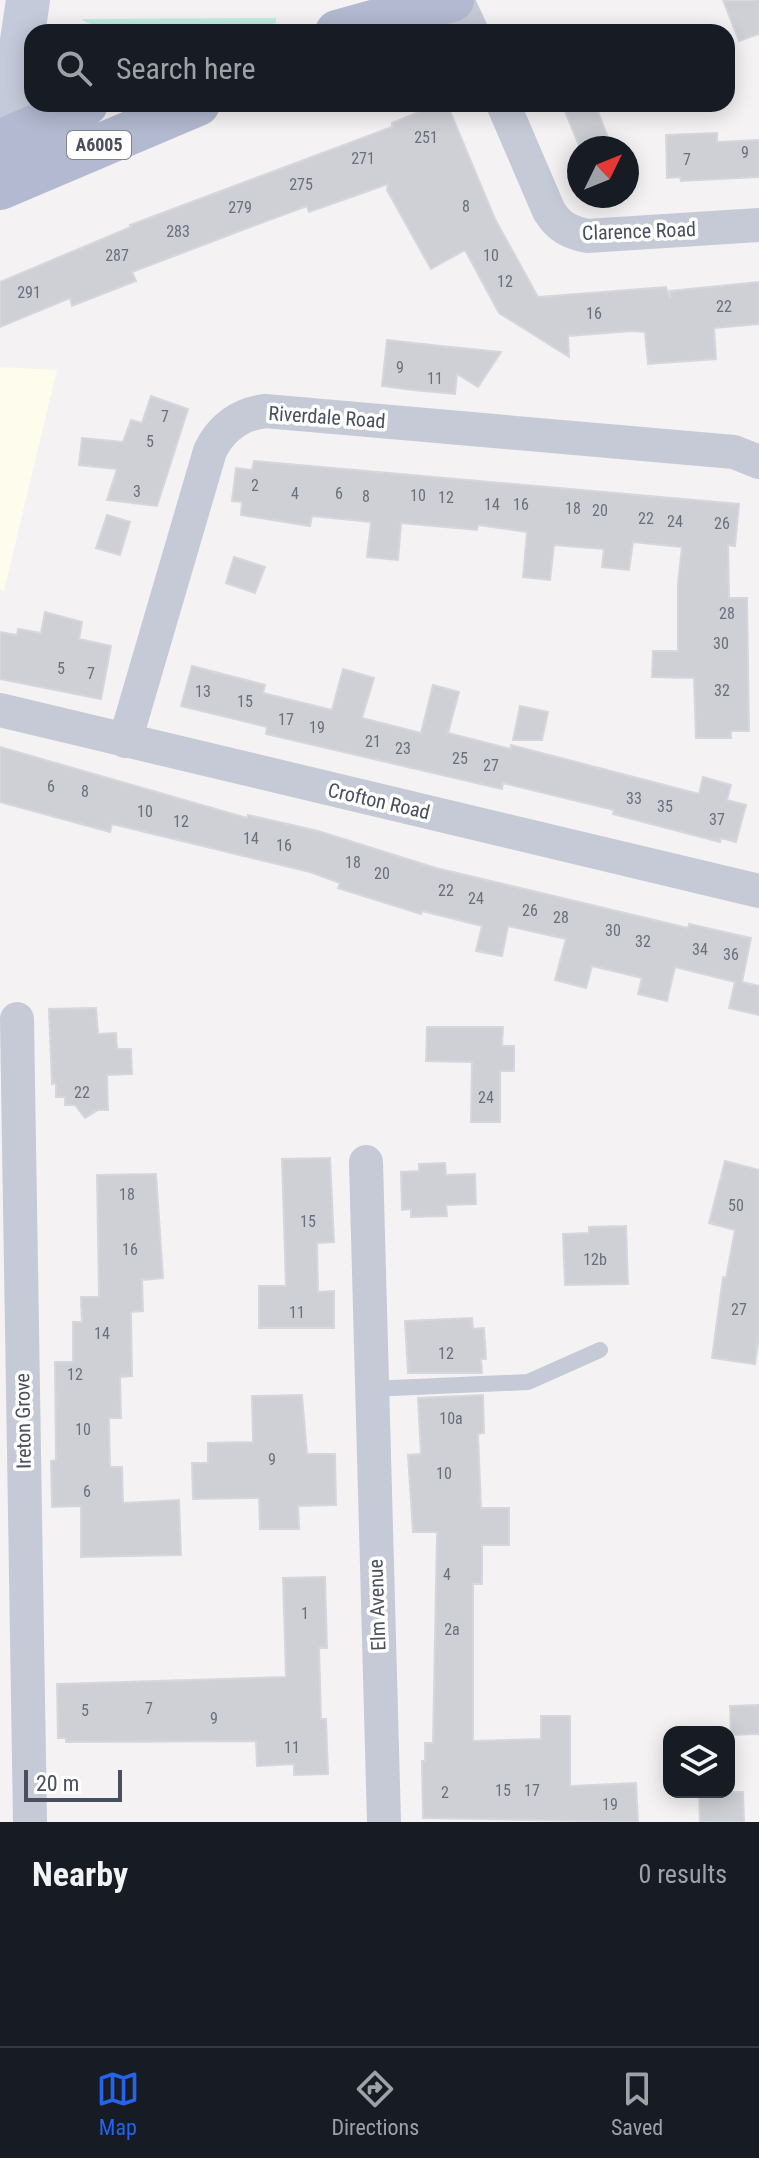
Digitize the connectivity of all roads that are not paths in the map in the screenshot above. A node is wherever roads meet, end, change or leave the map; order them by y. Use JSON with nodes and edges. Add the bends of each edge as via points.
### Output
{"nodes":[{"id":1,"x":4,"y":0,"type":"edge"},
{"id":2,"x":28,"y":0,"type":"edge"},
{"id":3,"x":44,"y":0,"type":"edge"},
{"id":4,"x":455,"y":0,"type":"edge"},
{"id":5,"x":0,"y":11,"type":"edge"},
{"id":6,"x":24,"y":24,"type":"edge"},
{"id":7,"x":43,"y":24,"type":"edge"},
{"id":8,"x":366,"y":24,"type":"edge"},
{"id":9,"x":395,"y":24,"type":"edge"},
{"id":10,"x":468,"y":24,"type":"edge"},
{"id":11,"x":24,"y":27,"type":"edge"},
{"id":12,"x":67,"y":112,"type":"edge"},
{"id":13,"x":179,"y":112,"type":"edge"},
{"id":14,"x":506,"y":112,"type":"edge"},
{"id":15,"x":0,"y":141,"type":"edge"},
{"id":16,"x":0,"y":188,"type":"edge"},
{"id":17,"x":759,"y":225,"type":"edge"},
{"id":18,"x":759,"y":462,"type":"edge"},
{"id":19,"x":0,"y":710,"type":"edge"},
{"id":20,"x":125,"y":741,"type":"junction"},
{"id":21,"x":759,"y":891,"type":"edge"},
{"id":22,"x":17,"y":1019,"type":"dead end"},
{"id":23,"x":366,"y":1162,"type":"dead end"},
{"id":24,"x":600,"y":1350,"type":"dead end"},
{"id":25,"x":370,"y":1389,"type":"junction"},
{"id":26,"x":30,"y":1822,"type":"edge"},
{"id":27,"x":384,"y":1822,"type":"edge"}],
"edges":[{"from":1,"to":5,"type":"street"},
{"from":2,"to":6,"type":"street"},
{"from":3,"to":7,"type":"street"},
{"from":4,"to":8,"type":"main road"},
{"from":4,"to":9,"type":"main road"},
{"from":4,"to":10,"type":"street"},
{"from":11,"to":15,"type":"street"},
{"from":12,"to":15,"type":"main road","number":"A6005"},
{"from":13,"to":16,"type":"main road","number":"A6005"},
{"from":14,"to":17,"type":"street","name":"Clarence Road","via":[[549,211],[573,233]]},
{"from":18,"to":20,"type":"street","name":"Riverdale Road","via":[[734,452],[265,411],[241,417],[226,427],[210,451]]},
{"from":19,"to":20,"type":"street","name":"Crofton Road"},
{"from":20,"to":21,"type":"street","name":"Crofton Road"},
{"from":22,"to":26,"type":"street","name":"Ireton Grove"},
{"from":23,"to":25,"type":"street","name":"Elm Avenue"},
{"from":24,"to":25,"type":"lane","via":[[528,1382]]},
{"from":25,"to":27,"type":"street","name":"Elm Avenue"}]}
